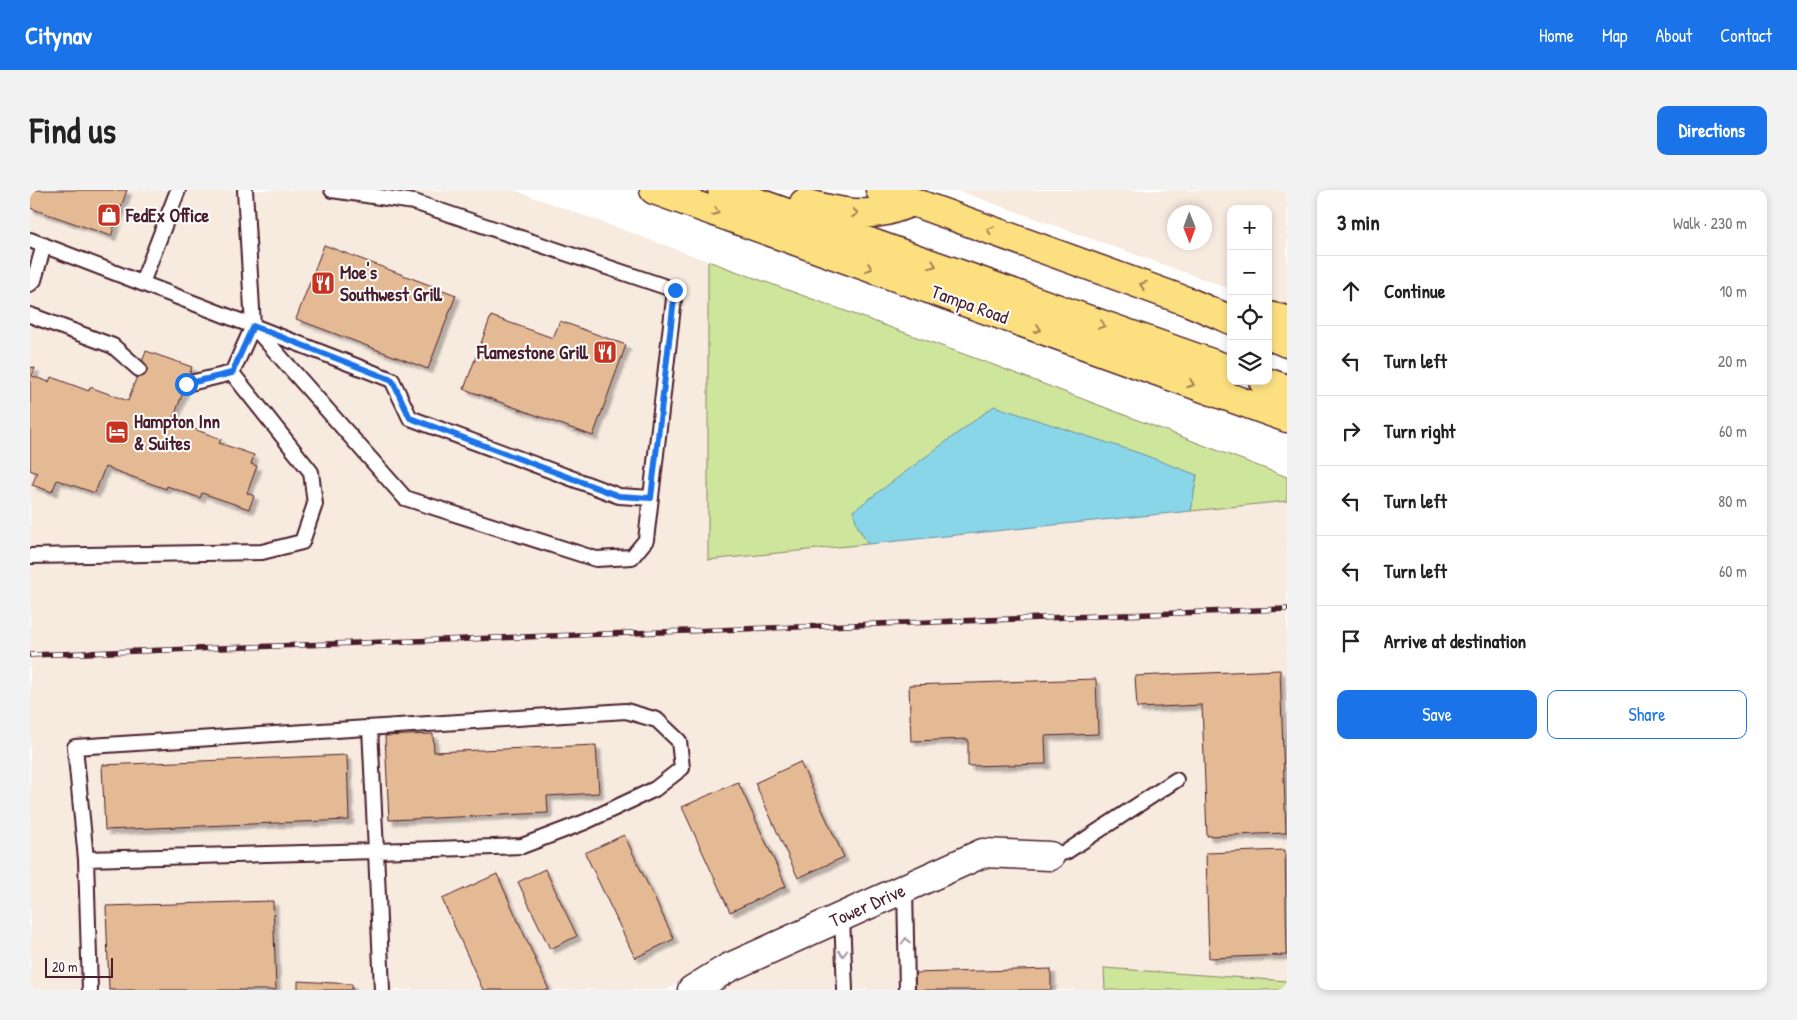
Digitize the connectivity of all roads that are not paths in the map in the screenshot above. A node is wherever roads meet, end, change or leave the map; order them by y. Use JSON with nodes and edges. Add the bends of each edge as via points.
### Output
{"nodes":[{"id":1,"x":178,"y":190,"type":"edge"},
{"id":2,"x":245,"y":190,"type":"edge"},
{"id":3,"x":332,"y":190,"type":"edge"},
{"id":4,"x":654,"y":190,"type":"edge"},
{"id":5,"x":722,"y":190,"type":"edge"},
{"id":6,"x":757,"y":190,"type":"edge"},
{"id":7,"x":880,"y":190,"type":"edge"},
{"id":8,"x":917,"y":196,"type":"edge"},
{"id":9,"x":30,"y":240,"type":"edge"},
{"id":10,"x":44,"y":245,"type":"junction"},
{"id":11,"x":142,"y":283,"type":"junction"},
{"id":12,"x":30,"y":284,"type":"edge"},
{"id":13,"x":1189,"y":302,"type":"junction"},
{"id":14,"x":1227,"y":309,"type":"edge"},
{"id":15,"x":30,"y":315,"type":"edge"},
{"id":16,"x":1272,"y":317,"type":"edge"},
{"id":17,"x":1227,"y":318,"type":"edge"},
{"id":18,"x":1287,"y":320,"type":"edge"},
{"id":19,"x":253,"y":326,"type":"junction"},
{"id":20,"x":1272,"y":337,"type":"edge"},
{"id":21,"x":1287,"y":343,"type":"edge"},
{"id":22,"x":139,"y":369,"type":"dead end"},
{"id":23,"x":1227,"y":369,"type":"edge"},
{"id":24,"x":232,"y":373,"type":"junction"},
{"id":25,"x":186,"y":384,"type":"dead end"},
{"id":26,"x":1272,"y":384,"type":"edge"},
{"id":27,"x":1287,"y":390,"type":"edge"},
{"id":28,"x":1287,"y":418,"type":"edge"},
{"id":29,"x":651,"y":498,"type":"junction"},
{"id":30,"x":30,"y":556,"type":"edge"},
{"id":31,"x":370,"y":728,"type":"junction"},
{"id":32,"x":1176,"y":780,"type":"dead end"},
{"id":33,"x":376,"y":851,"type":"junction"},
{"id":34,"x":1050,"y":856,"type":"joint"},
{"id":35,"x":86,"y":859,"type":"junction"},
{"id":36,"x":905,"y":888,"type":"junction"},
{"id":37,"x":842,"y":917,"type":"junction"},
{"id":38,"x":90,"y":990,"type":"edge"},
{"id":39,"x":382,"y":990,"type":"edge"},
{"id":40,"x":692,"y":990,"type":"edge"},
{"id":41,"x":845,"y":990,"type":"edge"},
{"id":42,"x":907,"y":990,"type":"edge"}],
"edges":[{"from":1,"to":11,"type":"lane"},
{"from":2,"to":19,"type":"lane"},
{"from":3,"to":29,"type":"lane","via":[[414,202],[675,290]]},
{"from":4,"to":28,"type":"main road","name":"Tampa Road","one_way":true},
{"from":5,"to":23,"type":"main road","one_way":true},
{"from":6,"to":8,"type":"main road","one_way":true,"via":[[834,211],[862,214],[887,211]]},
{"from":7,"to":8,"type":"main road"},
{"from":13,"to":8,"type":"main road","one_way":true},
{"from":9,"to":10,"type":"lane"},
{"from":10,"to":11,"type":"lane"},
{"from":10,"to":12,"type":"lane"},
{"from":11,"to":19,"type":"lane"},
{"from":13,"to":14,"type":"main road"},
{"from":13,"to":17,"type":"main road"},
{"from":15,"to":22,"type":"lane","via":[[112,346]]},
{"from":16,"to":18,"type":"main road"},
{"from":19,"to":24,"type":"lane"},
{"from":19,"to":29,"type":"lane","via":[[392,380],[410,418],[619,496]]},
{"from":19,"to":29,"type":"lane","via":[[404,498],[596,559],[632,556],[646,540]]},
{"from":20,"to":21,"type":"main road"},
{"from":24,"to":25,"type":"lane"},
{"from":24,"to":30,"type":"lane","via":[[311,472],[315,504],[302,542],[262,552]]},
{"from":26,"to":27,"type":"main road"},
{"from":31,"to":33,"type":"lane"},
{"from":31,"to":33,"type":"lane","via":[[626,711],[657,720],[679,741],[682,768],[656,789],[585,822],[522,846]]},
{"from":31,"to":35,"type":"lane","via":[[75,747]]},
{"from":32,"to":34,"type":"lane","via":[[1066,852]]},
{"from":33,"to":35,"type":"lane"},
{"from":33,"to":39,"type":"lane"},
{"from":34,"to":36,"type":"street","name":"Tower Drive","via":[[983,853]]},
{"from":35,"to":38,"type":"lane"},
{"from":36,"to":37,"type":"street","name":"Tower Drive"},
{"from":42,"to":36,"type":"lane","one_way":true},
{"from":37,"to":40,"type":"street","name":"Tower Drive","via":[[728,968]]},
{"from":37,"to":41,"type":"lane","one_way":true}]}
